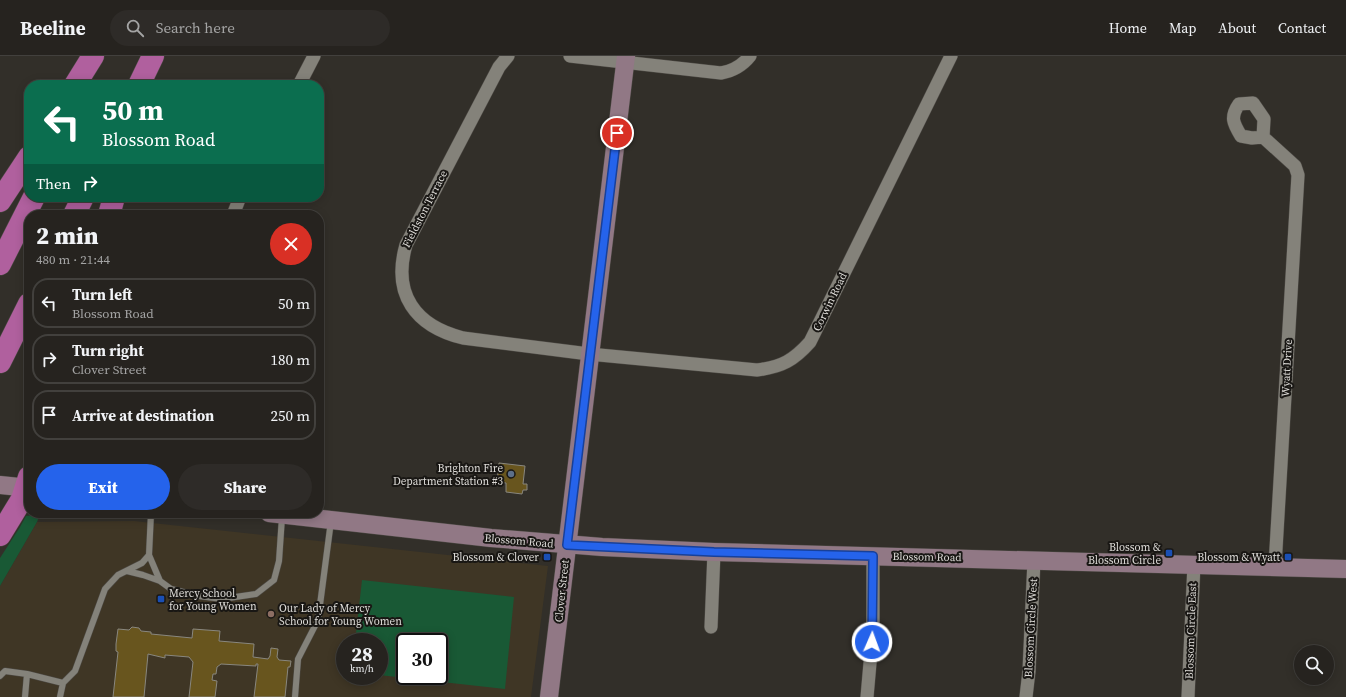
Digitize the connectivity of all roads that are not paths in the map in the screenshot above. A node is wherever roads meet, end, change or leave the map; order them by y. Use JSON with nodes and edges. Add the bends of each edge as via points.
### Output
{"nodes":[{"id":1,"x":93,"y":56,"type":"edge"},
{"id":2,"x":104,"y":56,"type":"edge"},
{"id":3,"x":153,"y":56,"type":"edge"},
{"id":4,"x":164,"y":56,"type":"edge"},
{"id":5,"x":314,"y":56,"type":"edge"},
{"id":6,"x":508,"y":56,"type":"edge"},
{"id":7,"x":570,"y":56,"type":"edge"},
{"id":8,"x":750,"y":56,"type":"edge"},
{"id":9,"x":951,"y":56,"type":"edge"},
{"id":10,"x":626,"y":59,"type":"edge"},
{"id":11,"x":78,"y":80,"type":"edge"},
{"id":12,"x":92,"y":80,"type":"edge"},
{"id":13,"x":141,"y":80,"type":"edge"},
{"id":14,"x":155,"y":80,"type":"edge"},
{"id":15,"x":302,"y":80,"type":"edge"},
{"id":16,"x":1263,"y":137,"type":"dead end"},
{"id":17,"x":24,"y":165,"type":"edge"},
{"id":18,"x":0,"y":201,"type":"edge"},
{"id":19,"x":24,"y":217,"type":"edge"},
{"id":20,"x":0,"y":264,"type":"edge"},
{"id":21,"x":24,"y":314,"type":"edge"},
{"id":22,"x":590,"y":354,"type":"junction"},
{"id":23,"x":0,"y":362,"type":"edge"},
{"id":24,"x":24,"y":484,"type":"edge"},
{"id":25,"x":0,"y":485,"type":"edge"},
{"id":26,"x":24,"y":494,"type":"edge"},
{"id":27,"x":151,"y":518,"type":"edge"},
{"id":28,"x":276,"y":518,"type":"edge"},
{"id":29,"x":313,"y":518,"type":"edge"},
{"id":30,"x":332,"y":520,"type":"junction"},
{"id":31,"x":0,"y":535,"type":"edge"},
{"id":32,"x":567,"y":545,"type":"junction"},
{"id":33,"x":714,"y":552,"type":"junction"},
{"id":34,"x":149,"y":555,"type":"junction"},
{"id":35,"x":873,"y":556,"type":"junction"},
{"id":36,"x":1034,"y":560,"type":"junction"},
{"id":37,"x":1194,"y":564,"type":"junction"},
{"id":38,"x":1276,"y":566,"type":"junction"},
{"id":39,"x":1346,"y":568,"type":"edge"},
{"id":40,"x":127,"y":571,"type":"junction"},
{"id":41,"x":160,"y":581,"type":"junction"},
{"id":42,"x":711,"y":627,"type":"dead end"},
{"id":43,"x":27,"y":674,"type":"junction"},
{"id":44,"x":0,"y":676,"type":"edge"},
{"id":45,"x":63,"y":683,"type":"junction"},
{"id":46,"x":25,"y":697,"type":"edge"},
{"id":47,"x":60,"y":697,"type":"edge"},
{"id":48,"x":295,"y":697,"type":"edge"},
{"id":49,"x":549,"y":697,"type":"edge"},
{"id":50,"x":867,"y":697,"type":"edge"},
{"id":51,"x":1026,"y":697,"type":"edge"},
{"id":52,"x":1188,"y":697,"type":"edge"}],
"edges":[{"from":1,"to":11,"type":"highway"},
{"from":2,"to":12,"type":"highway"},
{"from":3,"to":13,"type":"highway"},
{"from":4,"to":14,"type":"highway"},
{"from":5,"to":15,"type":"street"},
{"from":6,"to":22,"type":"street","name":"Fieldston Terrace","via":[[409,237],[402,257],[404,293],[420,316],[449,334]]},
{"from":7,"to":10,"type":"street"},
{"from":8,"to":10,"type":"street","via":[[741,66],[730,72],[721,73]]},
{"from":9,"to":22,"type":"street","name":"Corwin Road","via":[[810,342],[793,359],[768,369],[757,370]]},
{"from":10,"to":22,"type":"street","name":"Clover Street"},
{"from":16,"to":38,"type":"street","name":"Wyatt Drive","via":[[1295,166],[1298,182]]},
{"from":17,"to":18,"type":"highway"},
{"from":19,"to":20,"type":"highway"},
{"from":21,"to":23,"type":"highway"},
{"from":22,"to":32,"type":"street","name":"Clover Street"},
{"from":24,"to":25,"type":"street"},
{"from":26,"to":31,"type":"highway"},
{"from":27,"to":34,"type":"lane"},
{"from":28,"to":41,"type":"lane","via":[[279,560],[274,580],[256,594],[222,599],[199,596],[171,589]]},
{"from":29,"to":30,"type":"street","name":"Blossom Road"},
{"from":30,"to":32,"type":"street","name":"Blossom Road"},
{"from":30,"to":48,"type":"lane","via":[[318,620],[298,659]]},
{"from":32,"to":33,"type":"street","name":"Blossom Road"},
{"from":32,"to":49,"type":"street","name":"Clover Street"},
{"from":33,"to":35,"type":"street","name":"Blossom Road"},
{"from":33,"to":42,"type":"street"},
{"from":34,"to":40,"type":"lane","via":[[142,563]]},
{"from":34,"to":41,"type":"lane"},
{"from":35,"to":36,"type":"street","name":"Blossom Road"},
{"from":35,"to":50,"type":"street","via":[[873,629]]},
{"from":36,"to":37,"type":"street","name":"Blossom Road"},
{"from":36,"to":51,"type":"street","name":"Blossom Circle West"},
{"from":37,"to":38,"type":"street","name":"Blossom Road"},
{"from":37,"to":52,"type":"street","name":"Blossom Circle East"},
{"from":38,"to":39,"type":"street","name":"Blossom Road"},
{"from":40,"to":41,"type":"lane"},
{"from":40,"to":45,"type":"lane","via":[[118,575],[105,589],[75,671]]},
{"from":43,"to":44,"type":"lane","via":[[5,672]]},
{"from":43,"to":45,"type":"lane"},
{"from":43,"to":46,"type":"lane"},
{"from":45,"to":47,"type":"lane"}]}
